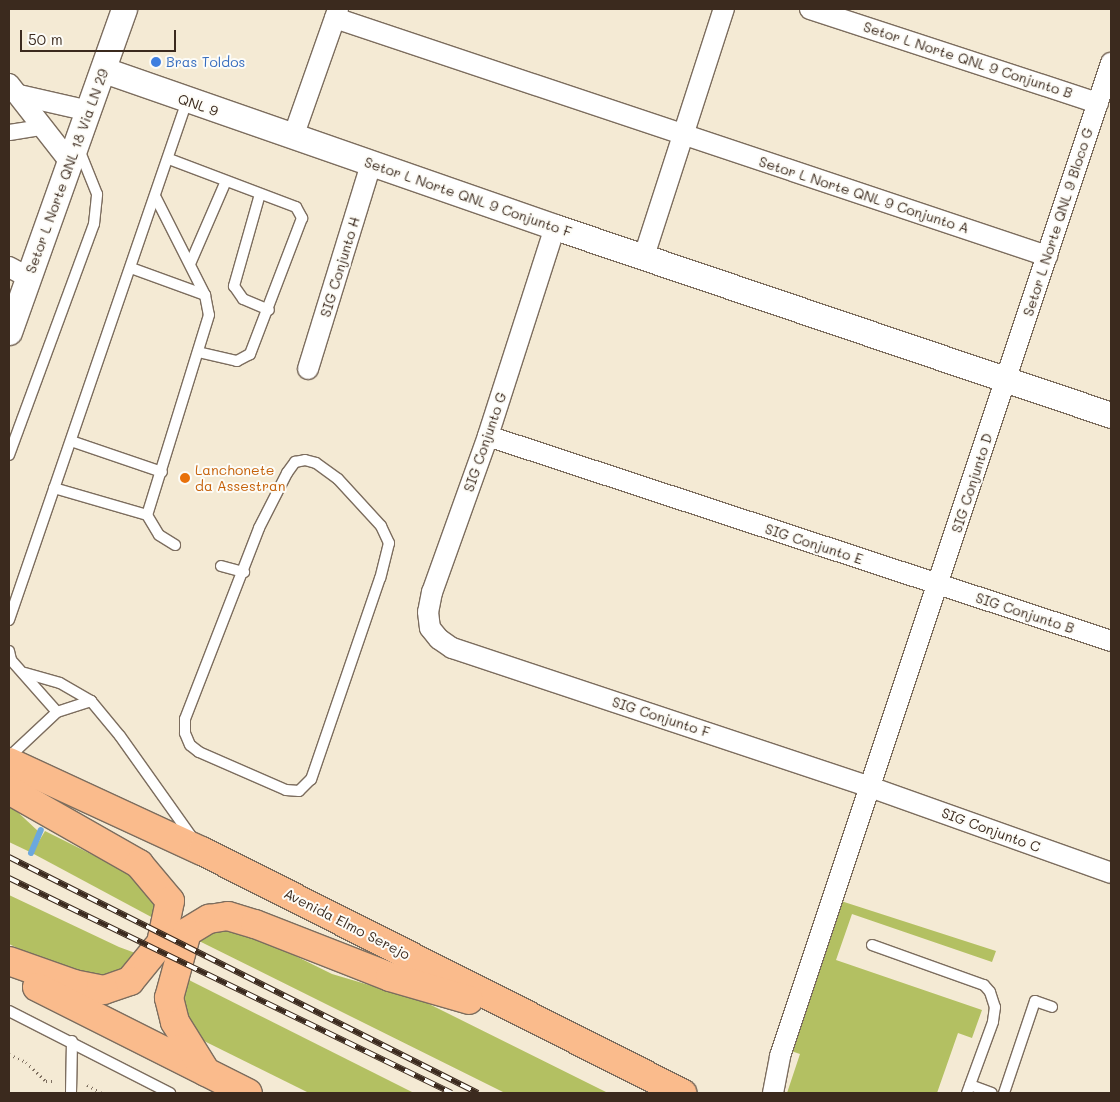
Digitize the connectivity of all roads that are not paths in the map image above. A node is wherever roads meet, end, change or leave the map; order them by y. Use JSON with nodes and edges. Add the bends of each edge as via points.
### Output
{"nodes":[{"id":1,"x":124,"y":9,"type":"edge"},
{"id":2,"x":724,"y":9,"type":"edge"},
{"id":3,"x":810,"y":9,"type":"edge"},
{"id":4,"x":336,"y":13,"type":"edge"},
{"id":5,"x":1111,"y":63,"type":"edge"},
{"id":6,"x":104,"y":70,"type":"junction"},
{"id":7,"x":14,"y":90,"type":"edge"},
{"id":8,"x":187,"y":101,"type":"junction"},
{"id":9,"x":1098,"y":103,"type":"junction"},
{"id":10,"x":89,"y":111,"type":"junction"},
{"id":11,"x":40,"y":127,"type":"junction"},
{"id":12,"x":9,"y":132,"type":"edge"},
{"id":13,"x":682,"y":134,"type":"junction"},
{"id":14,"x":292,"y":137,"type":"junction"},
{"id":15,"x":74,"y":153,"type":"junction"},
{"id":16,"x":170,"y":160,"type":"junction"},
{"id":17,"x":371,"y":164,"type":"junction"},
{"id":18,"x":226,"y":181,"type":"junction"},
{"id":19,"x":260,"y":194,"type":"junction"},
{"id":20,"x":156,"y":198,"type":"junction"},
{"id":21,"x":555,"y":227,"type":"junction"},
{"id":22,"x":644,"y":256,"type":"junction"},
{"id":23,"x":1047,"y":256,"type":"junction"},
{"id":24,"x":190,"y":264,"type":"junction"},
{"id":25,"x":131,"y":268,"type":"junction"},
{"id":26,"x":18,"y":272,"type":"edge"},
{"id":27,"x":206,"y":295,"type":"junction"},
{"id":28,"x":270,"y":310,"type":"junction"},
{"id":29,"x":9,"y":332,"type":"edge"},
{"id":30,"x":198,"y":352,"type":"junction"},
{"id":31,"x":308,"y":370,"type":"dead end"},
{"id":32,"x":1006,"y":381,"type":"junction"},
{"id":33,"x":1111,"y":415,"type":"edge"},
{"id":34,"x":488,"y":436,"type":"junction"},
{"id":35,"x":71,"y":441,"type":"junction"},
{"id":36,"x":9,"y":455,"type":"edge"},
{"id":37,"x":162,"y":472,"type":"junction"},
{"id":38,"x":54,"y":488,"type":"junction"},
{"id":39,"x":147,"y":515,"type":"junction"},
{"id":40,"x":175,"y":545,"type":"dead end"},
{"id":41,"x":221,"y":566,"type":"dead end"},
{"id":42,"x":244,"y":572,"type":"junction"},
{"id":43,"x":938,"y":586,"type":"junction"},
{"id":44,"x":9,"y":620,"type":"edge"},
{"id":45,"x":1111,"y":641,"type":"edge"},
{"id":46,"x":452,"y":648,"type":"joint"},
{"id":47,"x":9,"y":651,"type":"edge"},
{"id":48,"x":25,"y":673,"type":"junction"},
{"id":49,"x":91,"y":700,"type":"junction"},
{"id":50,"x":57,"y":712,"type":"junction"},
{"id":51,"x":9,"y":757,"type":"edge"},
{"id":52,"x":9,"y":762,"type":"edge"},
{"id":53,"x":870,"y":787,"type":"junction"},
{"id":54,"x":9,"y":790,"type":"edge"},
{"id":55,"x":202,"y":851,"type":"junction"},
{"id":56,"x":1111,"y":873,"type":"edge"},
{"id":57,"x":872,"y":945,"type":"dead end"},
{"id":58,"x":9,"y":961,"type":"edge"},
{"id":59,"x":9,"y":972,"type":"edge"},
{"id":60,"x":1052,"y":1007,"type":"dead end"},
{"id":61,"x":9,"y":1011,"type":"edge"},
{"id":62,"x":528,"y":1016,"type":"junction"},
{"id":63,"x":72,"y":1040,"type":"junction"},
{"id":64,"x":780,"y":1056,"type":"junction"},
{"id":65,"x":206,"y":1072,"type":"junction"},
{"id":66,"x":968,"y":1089,"type":"edge"},
{"id":67,"x":71,"y":1093,"type":"edge"},
{"id":68,"x":170,"y":1093,"type":"edge"},
{"id":69,"x":248,"y":1093,"type":"edge"},
{"id":70,"x":682,"y":1093,"type":"edge"},
{"id":71,"x":759,"y":1093,"type":"edge"},
{"id":72,"x":774,"y":1093,"type":"edge"},
{"id":73,"x":992,"y":1093,"type":"edge"},
{"id":74,"x":1004,"y":1093,"type":"edge"}],
"edges":[{"from":1,"to":6,"type":"street","name":"Setor L Norte QNL 18 Via LN 29"},
{"from":2,"to":13,"type":"street"},
{"from":3,"to":9,"type":"street","name":"Setor L Norte QNL 9 Conjunto B"},
{"from":4,"to":13,"type":"street"},
{"from":4,"to":14,"type":"street"},
{"from":5,"to":9,"type":"street","name":"Setor L Norte QNL 9 Bloco G"},
{"from":6,"to":8,"type":"street","name":"QNL 9"},
{"from":6,"to":10,"type":"street","name":"Setor L Norte QNL 18 Via LN 29"},
{"from":7,"to":10,"type":"street"},
{"from":7,"to":11,"type":"street"},
{"from":8,"to":14,"type":"street","name":"QNL 9"},
{"from":8,"to":16,"type":"lane"},
{"from":9,"to":23,"type":"street","name":"Setor L Norte QNL 9 Bloco G"},
{"from":10,"to":15,"type":"street","name":"Setor L Norte QNL 18 Via LN 29"},
{"from":11,"to":12,"type":"street"},
{"from":11,"to":15,"type":"street"},
{"from":13,"to":22,"type":"street"},
{"from":13,"to":23,"type":"street","name":"Setor L Norte QNL 9 Conjunto A"},
{"from":14,"to":17,"type":"street","name":"Setor L Norte QNL 9 Conjunto F"},
{"from":15,"to":26,"type":"street","name":"Setor L Norte QNL 18 Via LN 29"},
{"from":15,"to":36,"type":"lane","via":[[93,182],[98,206]]},
{"from":16,"to":18,"type":"lane"},
{"from":16,"to":20,"type":"lane"},
{"from":17,"to":21,"type":"street","name":"Setor L Norte QNL 9 Conjunto F"},
{"from":17,"to":31,"type":"street","name":"SIG Conjunto H"},
{"from":18,"to":19,"type":"lane"},
{"from":18,"to":24,"type":"lane"},
{"from":19,"to":28,"type":"lane","via":[[234,286],[243,299]]},
{"from":19,"to":28,"type":"lane","via":[[296,208],[302,218]]},
{"from":20,"to":24,"type":"lane"},
{"from":20,"to":25,"type":"lane"},
{"from":21,"to":22,"type":"street","name":"Setor L Norte QNL 9 Conjunto F"},
{"from":21,"to":34,"type":"street","name":"SIG Conjunto G"},
{"from":22,"to":32,"type":"street"},
{"from":23,"to":32,"type":"street","name":"Setor L Norte QNL 9 Bloco G"},
{"from":24,"to":27,"type":"lane"},
{"from":25,"to":27,"type":"lane"},
{"from":25,"to":35,"type":"lane"},
{"from":26,"to":29,"type":"street","name":"Setor L Norte QNL 18 Via LN 29"},
{"from":27,"to":30,"type":"lane","via":[[209,315]]},
{"from":28,"to":30,"type":"lane","via":[[253,349],[245,358],[237,361]]},
{"from":30,"to":37,"type":"lane"},
{"from":32,"to":33,"type":"street"},
{"from":32,"to":43,"type":"street","name":"SIG Conjunto D"},
{"from":34,"to":43,"type":"street","name":"SIG Conjunto E"},
{"from":34,"to":46,"type":"street","name":"SIG Conjunto G","via":[[432,592],[430,628]]},
{"from":35,"to":37,"type":"lane"},
{"from":35,"to":38,"type":"lane"},
{"from":37,"to":39,"type":"lane"},
{"from":38,"to":39,"type":"lane"},
{"from":38,"to":44,"type":"lane"},
{"from":39,"to":40,"type":"lane","via":[[159,536]]},
{"from":41,"to":42,"type":"lane"},
{"from":42,"to":42,"type":"lane","via":[[185,719],[185,733],[190,745],[199,752],[286,790],[299,791],[311,779],[389,543],[381,526],[338,479],[316,463],[305,460],[295,462],[278,487]]},
{"from":43,"to":45,"type":"street","name":"SIG Conjunto B"},
{"from":43,"to":53,"type":"street"},
{"from":46,"to":53,"type":"street","name":"SIG Conjunto F"},
{"from":47,"to":48,"type":"lane","via":[[12,660]]},
{"from":48,"to":49,"type":"lane","via":[[60,683]]},
{"from":48,"to":50,"type":"lane"},
{"from":49,"to":50,"type":"lane"},
{"from":49,"to":55,"type":"lane"},
{"from":50,"to":51,"type":"lane"},
{"from":52,"to":55,"type":"main road","name":"Avenida Elmo Serejo"},
{"from":53,"to":56,"type":"street","name":"SIG Conjunto C"},
{"from":53,"to":64,"type":"street"},
{"from":54,"to":58,"type":"main road","via":[[139,864],[170,900],[161,942],[130,981],[104,990],[74,984]]},
{"from":55,"to":62,"type":"main road","name":"Avenida Elmo Serejo"},
{"from":57,"to":66,"type":"lane","via":[[984,985],[990,992],[995,1007],[993,1022]]},
{"from":59,"to":65,"type":"main road"},
{"from":60,"to":74,"type":"lane","via":[[1035,1001]]},
{"from":61,"to":63,"type":"lane"},
{"from":62,"to":65,"type":"main road","via":[[390,977],[255,924],[228,916],[209,919],[187,932],[169,998],[175,1022]]},
{"from":62,"to":70,"type":"main road","name":"Avenida Elmo Serejo"},
{"from":63,"to":67,"type":"lane"},
{"from":63,"to":68,"type":"lane"},
{"from":64,"to":71,"type":"street"},
{"from":64,"to":72,"type":"street"},
{"from":65,"to":69,"type":"main road"},
{"from":66,"to":73,"type":"lane"}]}
